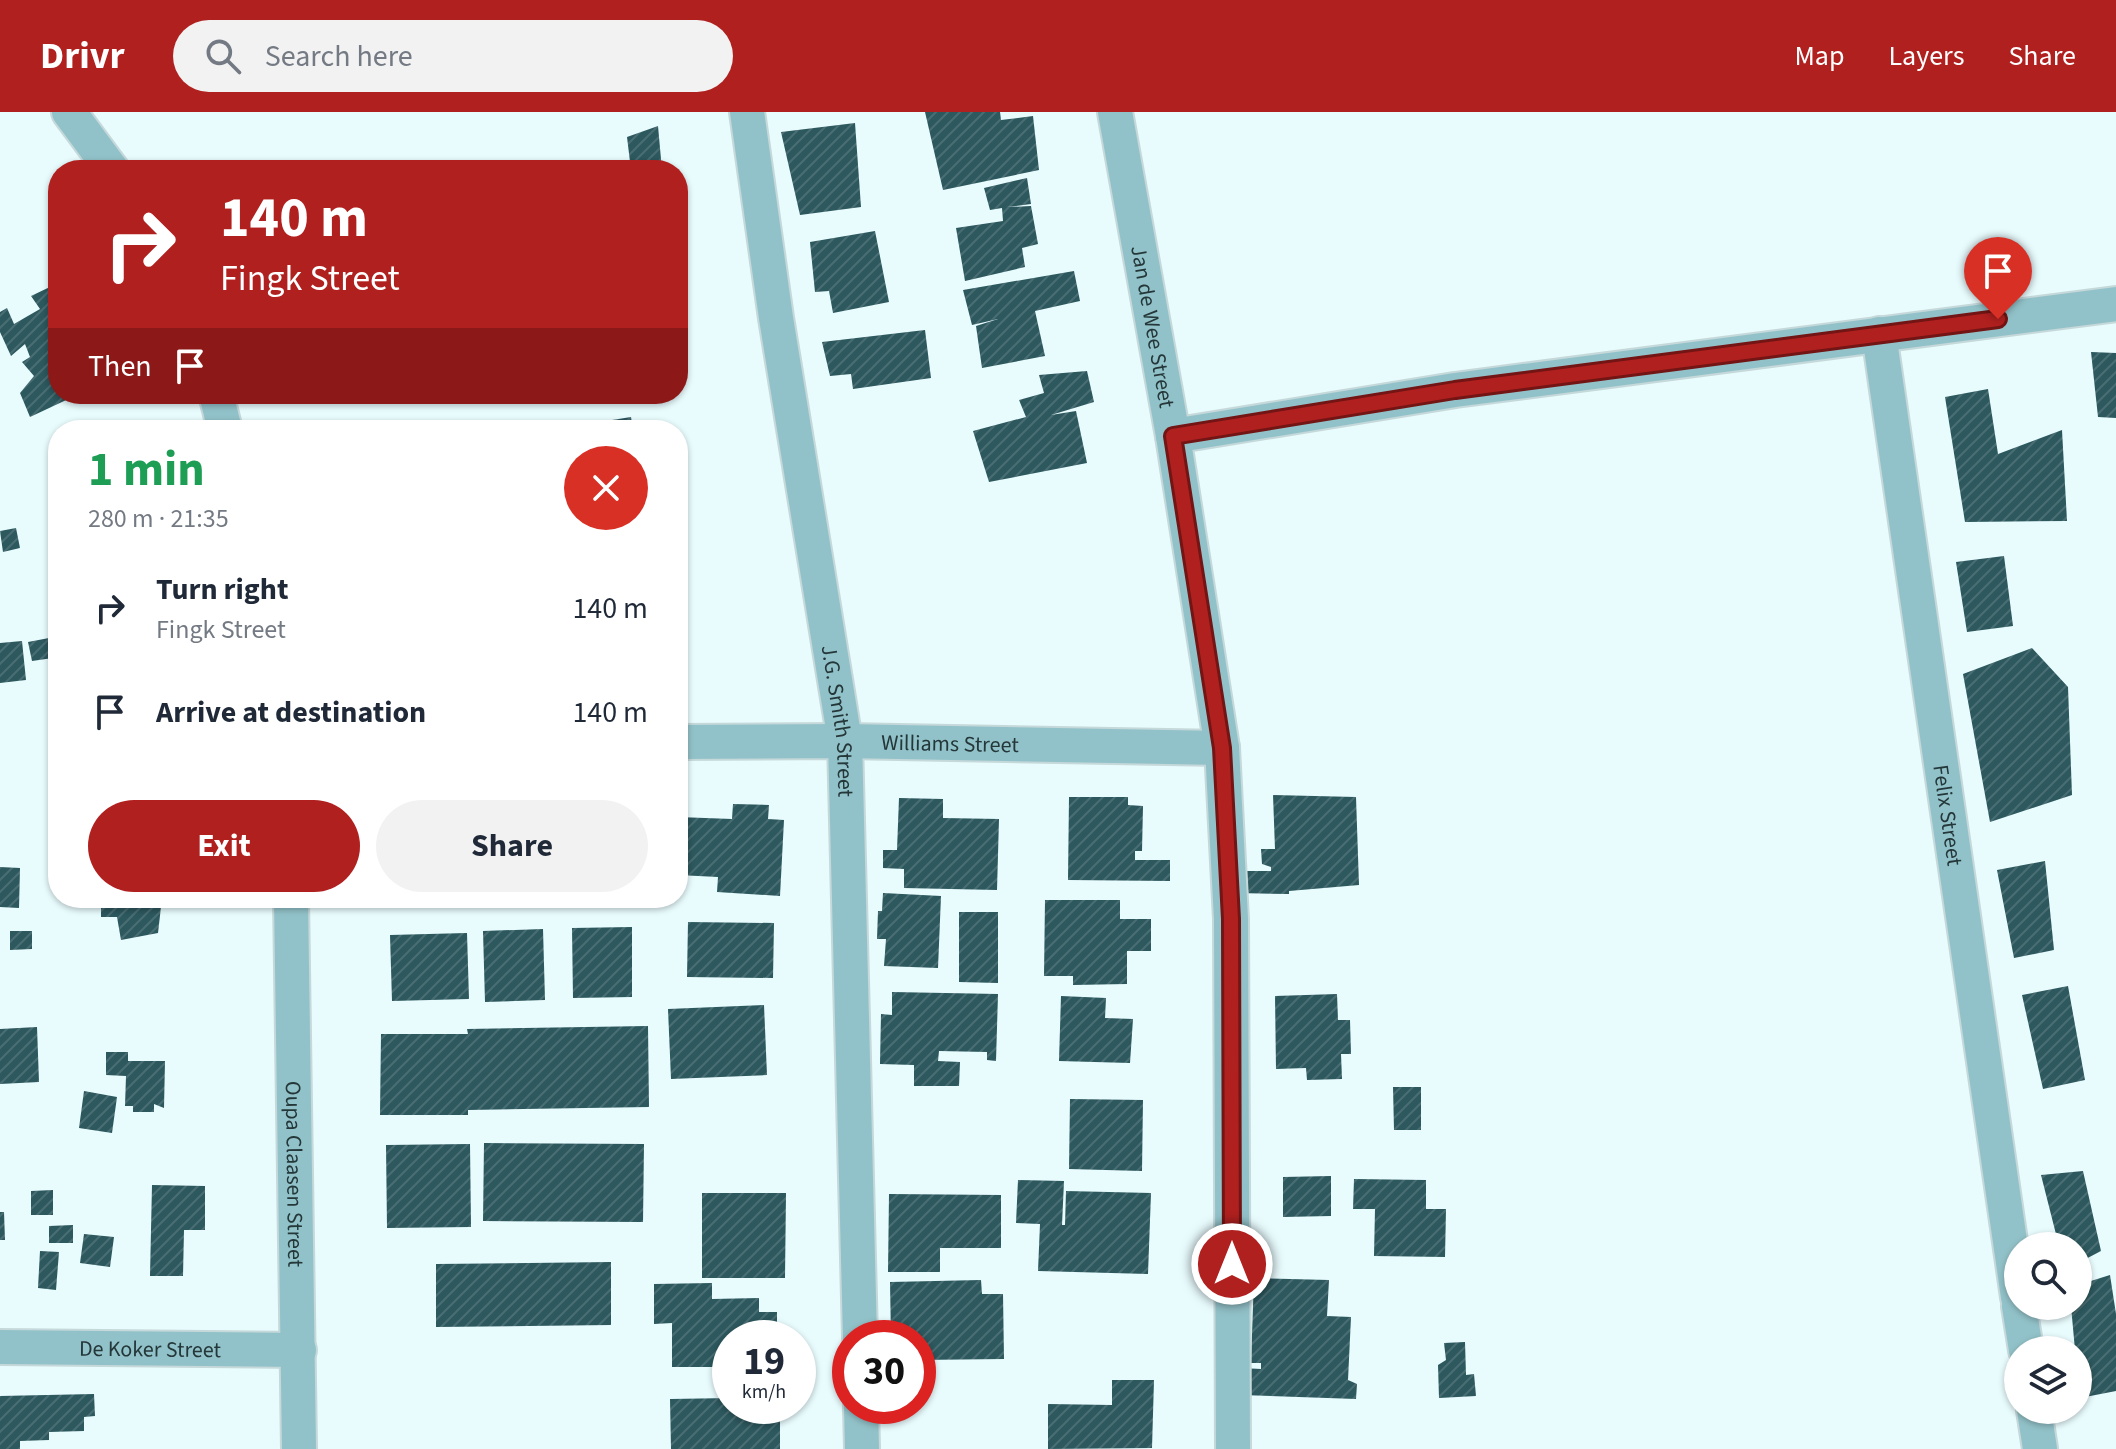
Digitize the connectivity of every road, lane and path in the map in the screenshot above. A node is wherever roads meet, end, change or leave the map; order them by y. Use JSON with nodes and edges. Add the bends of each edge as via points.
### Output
{"nodes":[{"id":1,"x":69,"y":112,"type":"edge"},
{"id":2,"x":747,"y":112,"type":"edge"},
{"id":3,"x":1115,"y":112,"type":"edge"},
{"id":4,"x":105,"y":160,"type":"edge"},
{"id":5,"x":2116,"y":304,"type":"edge"},
{"id":6,"x":1879,"y":334,"type":"junction"},
{"id":7,"x":1173,"y":436,"type":"junction"},
{"id":8,"x":845,"y":741,"type":"junction"},
{"id":9,"x":688,"y":742,"type":"edge"},
{"id":10,"x":1222,"y":748,"type":"junction"},
{"id":11,"x":291,"y":908,"type":"edge"},
{"id":12,"x":2009,"y":1232,"type":"edge"},
{"id":13,"x":860,"y":1320,"type":"edge"},
{"id":14,"x":0,"y":1347,"type":"edge"},
{"id":15,"x":299,"y":1350,"type":"junction"},
{"id":16,"x":861,"y":1424,"type":"edge"},
{"id":17,"x":2036,"y":1424,"type":"edge"},
{"id":18,"x":299,"y":1449,"type":"edge"},
{"id":19,"x":862,"y":1449,"type":"edge"},
{"id":20,"x":1233,"y":1449,"type":"edge"},
{"id":21,"x":2040,"y":1449,"type":"edge"}],
"edges":[{"from":1,"to":4,"type":"street"},
{"from":2,"to":8,"type":"street","name":"J.G. Smith Street"},
{"from":3,"to":7,"type":"street","name":"Jan de Wee Street"},
{"from":5,"to":6,"type":"street"},
{"from":6,"to":7,"type":"street","via":[[1455,390]]},
{"from":6,"to":12,"type":"street","name":"Felix Street"},
{"from":7,"to":10,"type":"street","name":"Jan de Wee Street"},
{"from":8,"to":9,"type":"street","name":"Williams Street"},
{"from":8,"to":10,"type":"street","name":"Williams Street"},
{"from":8,"to":13,"type":"street","name":"J.G. Smith Street"},
{"from":10,"to":20,"type":"street","name":"Jan de Wee Street","via":[[1231,919]]},
{"from":11,"to":15,"type":"street","name":"Oupa Claasen Street"},
{"from":14,"to":15,"type":"street","name":"De Koker Street"},
{"from":15,"to":18,"type":"street","name":"Oupa Claasen Street"},
{"from":16,"to":19,"type":"street"},
{"from":17,"to":21,"type":"street"}]}
